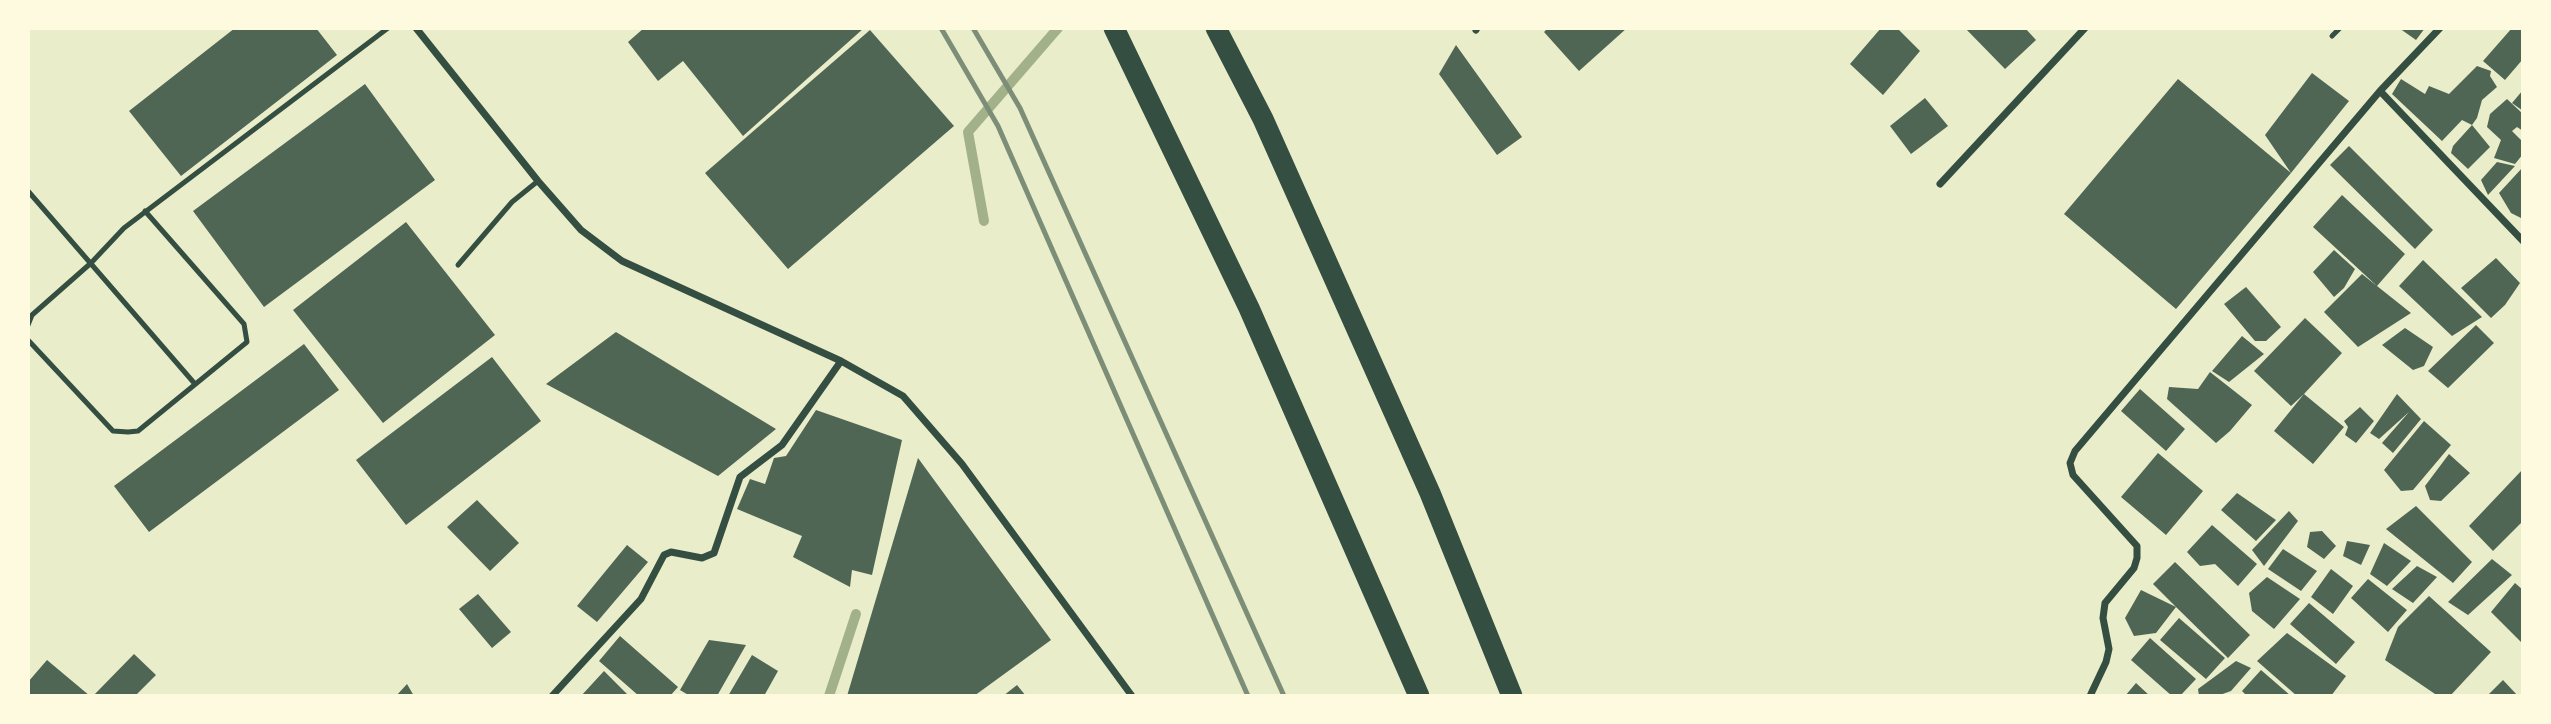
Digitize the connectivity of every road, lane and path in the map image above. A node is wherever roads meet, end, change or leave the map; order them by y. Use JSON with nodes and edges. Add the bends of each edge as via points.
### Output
{"nodes":[{"id":1,"x":388,"y":28,"type":"edge"},
{"id":2,"x":416,"y":28,"type":"edge"},
{"id":3,"x":1114,"y":28,"type":"edge"},
{"id":4,"x":1216,"y":28,"type":"edge"},
{"id":5,"x":2085,"y":28,"type":"edge"},
{"id":6,"x":2340,"y":28,"type":"edge"},
{"id":7,"x":2440,"y":28,"type":"edge"},
{"id":8,"x":2332,"y":36,"type":"dead end"},
{"id":9,"x":2380,"y":91,"type":"junction"},
{"id":10,"x":538,"y":181,"type":"junction"},
{"id":11,"x":1940,"y":184,"type":"dead end"},
{"id":12,"x":28,"y":191,"type":"edge"},
{"id":13,"x":145,"y":211,"type":"junction"},
{"id":14,"x":2523,"y":241,"type":"edge"},
{"id":15,"x":91,"y":263,"type":"junction"},
{"id":16,"x":458,"y":265,"type":"dead end"},
{"id":17,"x":28,"y":325,"type":"edge"},
{"id":18,"x":28,"y":340,"type":"edge"},
{"id":19,"x":841,"y":361,"type":"junction"},
{"id":20,"x":195,"y":384,"type":"junction"},
{"id":21,"x":552,"y":696,"type":"edge"},
{"id":22,"x":1132,"y":696,"type":"edge"},
{"id":23,"x":1419,"y":696,"type":"edge"},
{"id":24,"x":1513,"y":696,"type":"edge"},
{"id":25,"x":2090,"y":696,"type":"edge"}],
"edges":[{"from":1,"to":13,"type":"lane"},
{"from":2,"to":10,"type":"street"},
{"from":3,"to":23,"type":"highway","via":[[1249,308]]},
{"from":4,"to":24,"type":"highway","via":[[1263,120],[1430,493]]},
{"from":5,"to":11,"type":"street"},
{"from":6,"to":8,"type":"lane"},
{"from":7,"to":9,"type":"street"},
{"from":9,"to":14,"type":"street"},
{"from":9,"to":25,"type":"street","via":[[2084,440],[2070,463],[2073,475],[2137,546],[2134,568],[2105,603],[2109,649]]},
{"from":10,"to":16,"type":"lane","via":[[512,201]]},
{"from":10,"to":19,"type":"street","via":[[581,230],[622,261]]},
{"from":12,"to":15,"type":"lane"},
{"from":13,"to":15,"type":"lane"},
{"from":13,"to":20,"type":"lane","via":[[244,324],[247,342]]},
{"from":15,"to":17,"type":"lane","via":[[32,315]]},
{"from":15,"to":20,"type":"lane"},
{"from":18,"to":20,"type":"lane","via":[[113,431],[138,431]]},
{"from":19,"to":21,"type":"street","via":[[782,445],[740,477],[714,554],[705,558],[671,552],[664,555],[641,599]]},
{"from":19,"to":22,"type":"street","via":[[903,396],[962,464]]}]}
